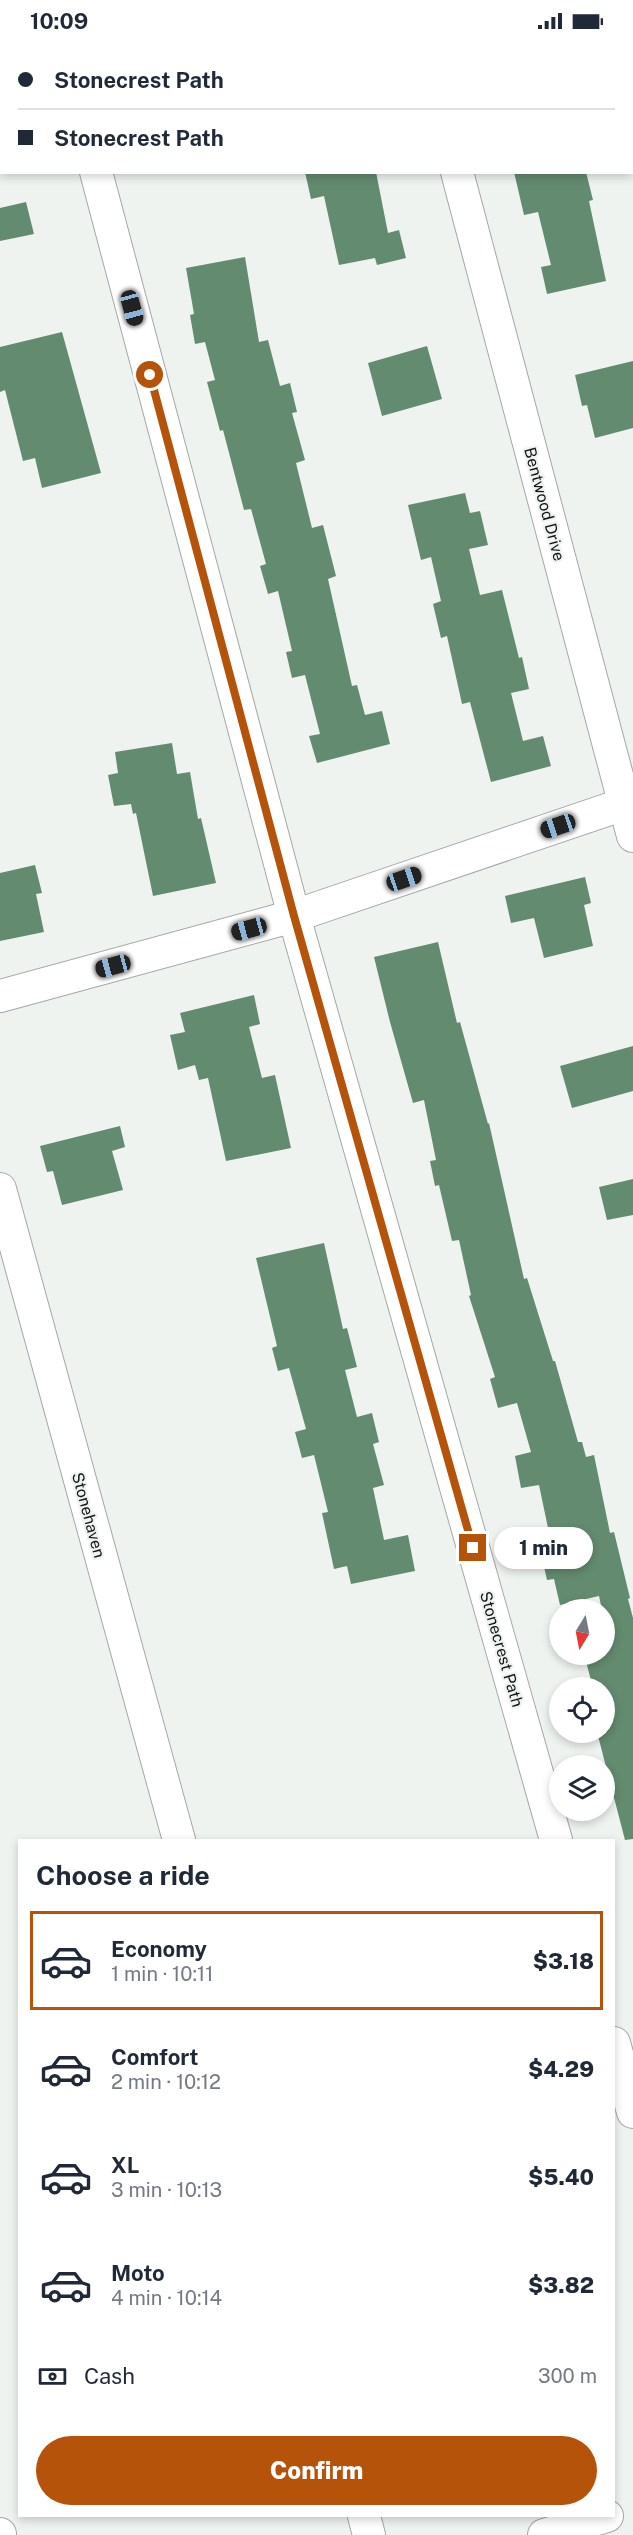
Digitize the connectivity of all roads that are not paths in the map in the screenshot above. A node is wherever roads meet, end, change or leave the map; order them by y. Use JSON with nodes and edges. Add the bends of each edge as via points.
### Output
{"nodes":[{"id":1,"x":97,"y":174,"type":"edge"},
{"id":2,"x":458,"y":174,"type":"edge"},
{"id":3,"x":628,"y":803,"type":"edge"},
{"id":4,"x":633,"y":836,"type":"edge"},
{"id":5,"x":294,"y":916,"type":"junction"},
{"id":6,"x":0,"y":996,"type":"edge"},
{"id":7,"x":0,"y":1189,"type":"edge"},
{"id":8,"x":179,"y":1839,"type":"edge"},
{"id":9,"x":556,"y":1839,"type":"edge"},
{"id":10,"x":615,"y":2047,"type":"edge"},
{"id":11,"x":633,"y":2112,"type":"edge"},
{"id":12,"x":633,"y":2508,"type":"edge"},
{"id":13,"x":615,"y":2514,"type":"edge"},
{"id":14,"x":364,"y":2517,"type":"edge"},
{"id":15,"x":604,"y":2517,"type":"edge"},
{"id":16,"x":369,"y":2535,"type":"edge"},
{"id":17,"x":544,"y":2535,"type":"edge"}],
"edges":[{"from":1,"to":5,"type":"street","name":"Stonecrest Path"},
{"from":2,"to":3,"type":"street","name":"Bentwood Drive"},
{"from":3,"to":4,"type":"street","name":"Bentwood Drive"},
{"from":3,"to":5,"type":"street"},
{"from":5,"to":6,"type":"street"},
{"from":5,"to":9,"type":"street","name":"Stonecrest Path"},
{"from":7,"to":8,"type":"street","name":"Stonehaven"},
{"from":10,"to":11,"type":"street"},
{"from":12,"to":13,"type":"street"},
{"from":14,"to":16,"type":"street"},
{"from":15,"to":17,"type":"street"}]}
